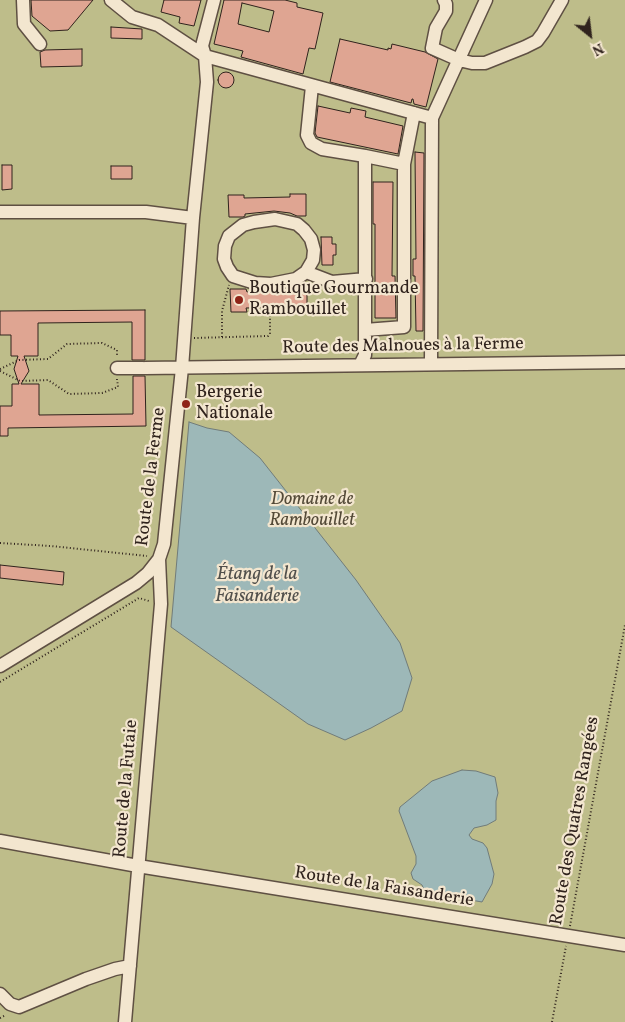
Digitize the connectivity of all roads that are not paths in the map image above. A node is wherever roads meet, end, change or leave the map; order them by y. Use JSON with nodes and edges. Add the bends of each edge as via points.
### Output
{"nodes":[{"id":1,"x":23,"y":0,"type":"edge"},
{"id":2,"x":111,"y":0,"type":"edge"},
{"id":3,"x":214,"y":0,"type":"edge"},
{"id":4,"x":444,"y":0,"type":"edge"},
{"id":5,"x":486,"y":0,"type":"edge"},
{"id":6,"x":562,"y":0,"type":"edge"},
{"id":7,"x":40,"y":44,"type":"dead end"},
{"id":8,"x":205,"y":56,"type":"junction"},
{"id":9,"x":459,"y":60,"type":"junction"},
{"id":10,"x":312,"y":86,"type":"junction"},
{"id":11,"x":414,"y":113,"type":"junction"},
{"id":12,"x":432,"y":118,"type":"junction"},
{"id":13,"x":365,"y":156,"type":"junction"},
{"id":14,"x":404,"y":164,"type":"junction"},
{"id":15,"x":0,"y":212,"type":"edge"},
{"id":16,"x":193,"y":218,"type":"junction"},
{"id":17,"x":306,"y":272,"type":"junction"},
{"id":18,"x":366,"y":279,"type":"junction"},
{"id":19,"x":366,"y":330,"type":"junction"},
{"id":20,"x":625,"y":362,"type":"edge"},
{"id":21,"x":431,"y":364,"type":"junction"},
{"id":22,"x":360,"y":365,"type":"junction"},
{"id":23,"x":117,"y":368,"type":"road end"},
{"id":24,"x":182,"y":368,"type":"junction"},
{"id":25,"x":159,"y":559,"type":"junction"},
{"id":26,"x":0,"y":666,"type":"edge"},
{"id":27,"x":0,"y":840,"type":"edge"},
{"id":28,"x":138,"y":866,"type":"junction"},
{"id":29,"x":625,"y":945,"type":"edge"},
{"id":30,"x":130,"y":966,"type":"junction"},
{"id":31,"x":0,"y":994,"type":"edge"},
{"id":32,"x":125,"y":1022,"type":"edge"}],
"edges":[{"from":1,"to":7,"type":"street","via":[[24,24]]},
{"from":2,"to":8,"type":"street","via":[[132,17],[158,25]]},
{"from":3,"to":8,"type":"street","name":"Route de la Ferme","via":[[202,46]]},
{"from":4,"to":9,"type":"street","via":[[446,11],[436,28],[432,48]]},
{"from":5,"to":9,"type":"street"},
{"from":6,"to":9,"type":"street","via":[[543,34],[525,48],[485,63]]},
{"from":8,"to":10,"type":"street"},
{"from":8,"to":16,"type":"street","name":"Route de la Ferme","via":[[207,82]]},
{"from":9,"to":12,"type":"street"},
{"from":10,"to":11,"type":"street"},
{"from":10,"to":13,"type":"street","via":[[307,136],[311,143],[322,149]]},
{"from":11,"to":12,"type":"street"},
{"from":11,"to":14,"type":"street"},
{"from":12,"to":21,"type":"street"},
{"from":13,"to":14,"type":"street"},
{"from":13,"to":18,"type":"street"},
{"from":14,"to":19,"type":"street","via":[[404,327]]},
{"from":15,"to":16,"type":"street","via":[[146,212]]},
{"from":16,"to":24,"type":"street","name":"Route de la Ferme"},
{"from":17,"to":17,"type":"street","via":[[296,279],[272,284],[242,280],[227,267],[225,246],[229,236],[243,226],[265,220],[297,224],[311,239],[314,250]]},
{"from":17,"to":18,"type":"street","via":[[332,282]]},
{"from":18,"to":19,"type":"street"},
{"from":19,"to":22,"type":"street","via":[[366,355]]},
{"from":20,"to":21,"type":"street","name":"Route des Malnoues à la Ferme"},
{"from":21,"to":22,"type":"street","name":"Route des Malnoues à la Ferme"},
{"from":22,"to":24,"type":"street","name":"Route des Malnoues à la Ferme"},
{"from":23,"to":24,"type":"street","name":"Route des Malnoues à la Ferme"},
{"from":24,"to":25,"type":"street","name":"Route de la Ferme","via":[[164,544]]},
{"from":25,"to":26,"type":"street","name":"Route de la Ferme","via":[[136,583]]},
{"from":25,"to":28,"type":"street","name":"Route de la Futaie","via":[[161,604]]},
{"from":27,"to":28,"type":"street","name":"Route de la Faisanderie"},
{"from":28,"to":29,"type":"street","name":"Route de la Faisanderie"},
{"from":28,"to":30,"type":"street","name":"Route de la Futaie"},
{"from":30,"to":31,"type":"street","via":[[19,1007],[10,1004]]},
{"from":30,"to":32,"type":"street","name":"Route de la Futaie"}]}
